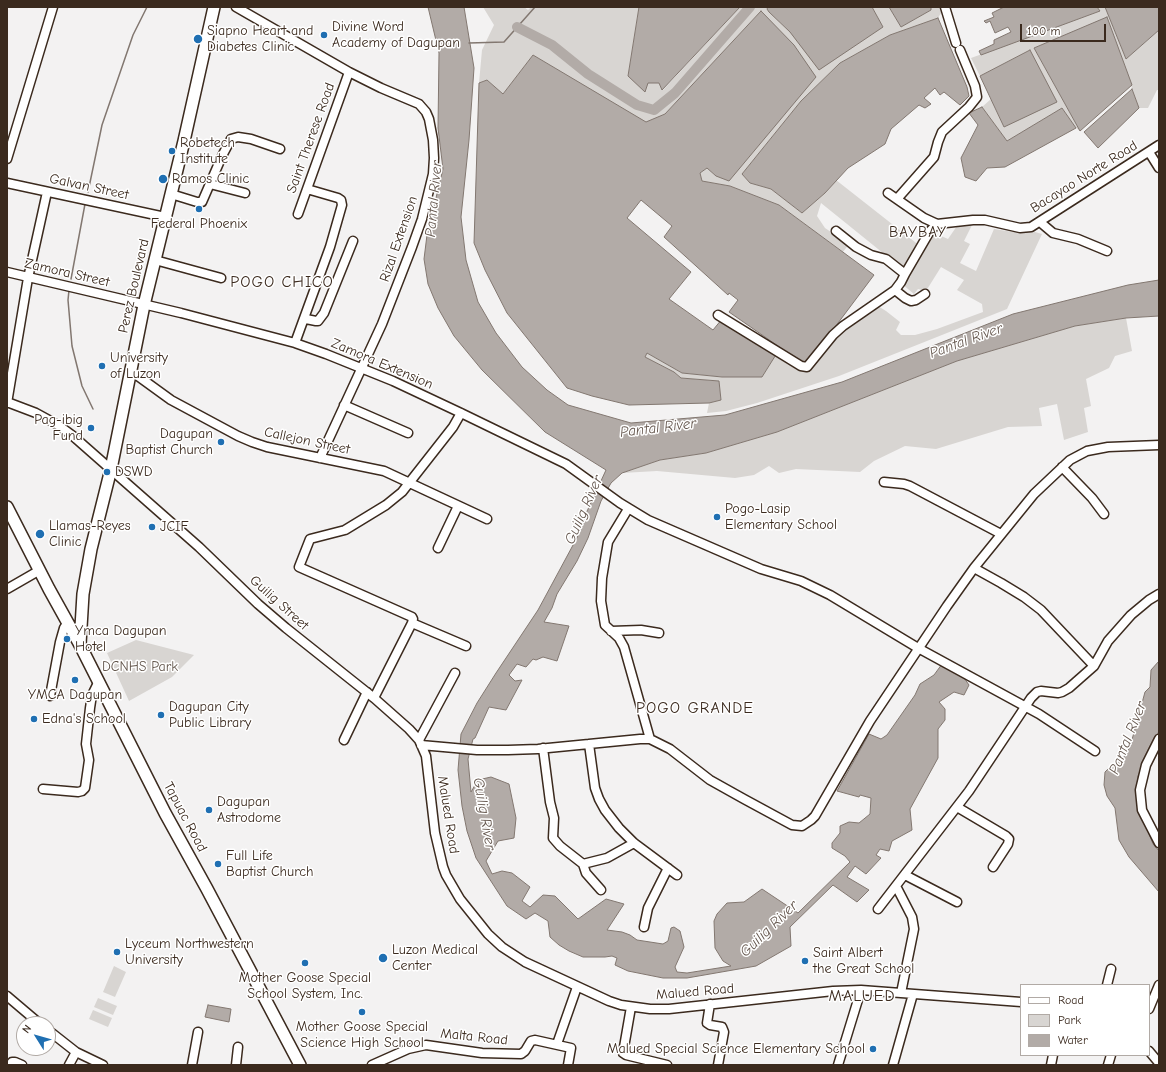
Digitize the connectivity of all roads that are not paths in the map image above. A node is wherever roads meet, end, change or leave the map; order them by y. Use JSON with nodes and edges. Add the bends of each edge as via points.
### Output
{"nodes":[{"id":1,"x":53,"y":7,"type":"edge"},
{"id":2,"x":214,"y":7,"type":"edge"},
{"id":3,"x":236,"y":7,"type":"edge"},
{"id":4,"x":945,"y":7,"type":"edge"},
{"id":5,"x":349,"y":72,"type":"junction"},
{"id":6,"x":1159,"y":145,"type":"edge"},
{"id":7,"x":280,"y":149,"type":"dead end"},
{"id":8,"x":1149,"y":152,"type":"junction"},
{"id":9,"x":7,"y":159,"type":"edge"},
{"id":10,"x":1159,"y":168,"type":"edge"},
{"id":11,"x":7,"y":183,"type":"edge"},
{"id":12,"x":210,"y":184,"type":"junction"},
{"id":13,"x":307,"y":189,"type":"junction"},
{"id":14,"x":47,"y":192,"type":"junction"},
{"id":15,"x":245,"y":193,"type":"dead end"},
{"id":16,"x":888,"y":193,"type":"dead end"},
{"id":17,"x":171,"y":194,"type":"junction"},
{"id":18,"x":897,"y":199,"type":"junction"},
{"id":19,"x":298,"y":214,"type":"dead end"},
{"id":20,"x":165,"y":217,"type":"junction"},
{"id":21,"x":1040,"y":222,"type":"junction"},
{"id":22,"x":937,"y":224,"type":"junction"},
{"id":23,"x":836,"y":231,"type":"dead end"},
{"id":24,"x":353,"y":241,"type":"dead end"},
{"id":25,"x":1108,"y":251,"type":"dead end"},
{"id":26,"x":155,"y":260,"type":"junction"},
{"id":27,"x":7,"y":272,"type":"edge"},
{"id":28,"x":905,"y":274,"type":"junction"},
{"id":29,"x":28,"y":278,"type":"junction"},
{"id":30,"x":221,"y":278,"type":"dead end"},
{"id":31,"x":895,"y":290,"type":"junction"},
{"id":32,"x":925,"y":294,"type":"dead end"},
{"id":33,"x":144,"y":305,"type":"junction"},
{"id":34,"x":718,"y":315,"type":"dead end"},
{"id":35,"x":303,"y":321,"type":"junction"},
{"id":36,"x":295,"y":343,"type":"junction"},
{"id":37,"x":361,"y":369,"type":"junction"},
{"id":38,"x":130,"y":370,"type":"junction"},
{"id":39,"x":7,"y":403,"type":"edge"},
{"id":40,"x":344,"y":405,"type":"junction"},
{"id":41,"x":461,"y":413,"type":"junction"},
{"id":42,"x":408,"y":434,"type":"dead end"},
{"id":43,"x":1159,"y":445,"type":"edge"},
{"id":44,"x":320,"y":458,"type":"junction"},
{"id":45,"x":1062,"y":467,"type":"junction"},
{"id":46,"x":111,"y":469,"type":"junction"},
{"id":47,"x":410,"y":482,"type":"junction"},
{"id":48,"x":884,"y":482,"type":"dead end"},
{"id":49,"x":458,"y":506,"type":"junction"},
{"id":50,"x":7,"y":507,"type":"edge"},
{"id":51,"x":628,"y":509,"type":"junction"},
{"id":52,"x":1104,"y":514,"type":"dead end"},
{"id":53,"x":487,"y":519,"type":"dead end"},
{"id":54,"x":1001,"y":534,"type":"junction"},
{"id":55,"x":438,"y":548,"type":"dead end"},
{"id":56,"x":974,"y":568,"type":"junction"},
{"id":57,"x":40,"y":570,"type":"junction"},
{"id":58,"x":7,"y":589,"type":"edge"},
{"id":59,"x":1159,"y":594,"type":"edge"},
{"id":60,"x":68,"y":622,"type":"junction"},
{"id":61,"x":412,"y":623,"type":"junction"},
{"id":62,"x":611,"y":631,"type":"junction"},
{"id":63,"x":659,"y":633,"type":"dead end"},
{"id":64,"x":80,"y":644,"type":"junction"},
{"id":65,"x":466,"y":646,"type":"dead end"},
{"id":66,"x":918,"y":648,"type":"junction"},
{"id":67,"x":1094,"y":666,"type":"junction"},
{"id":68,"x":455,"y":672,"type":"dead end"},
{"id":69,"x":99,"y":681,"type":"junction"},
{"id":70,"x":371,"y":695,"type":"junction"},
{"id":71,"x":50,"y":696,"type":"dead end"},
{"id":72,"x":1025,"y":706,"type":"junction"},
{"id":73,"x":1159,"y":739,"type":"edge"},
{"id":74,"x":344,"y":740,"type":"dead end"},
{"id":75,"x":650,"y":740,"type":"junction"},
{"id":76,"x":420,"y":743,"type":"junction"},
{"id":77,"x":590,"y":744,"type":"junction"},
{"id":78,"x":543,"y":748,"type":"junction"},
{"id":79,"x":1095,"y":751,"type":"dead end"},
{"id":80,"x":426,"y":756,"type":"joint"},
{"id":81,"x":44,"y":789,"type":"dead end"},
{"id":82,"x":957,"y":807,"type":"junction"},
{"id":83,"x":634,"y":843,"type":"junction"},
{"id":84,"x":1159,"y":843,"type":"edge"},
{"id":85,"x":583,"y":864,"type":"junction"},
{"id":86,"x":993,"y":867,"type":"dead end"},
{"id":87,"x":668,"y":868,"type":"junction"},
{"id":88,"x":677,"y":875,"type":"dead end"},
{"id":89,"x":905,"y":875,"type":"junction"},
{"id":90,"x":896,"y":886,"type":"junction"},
{"id":91,"x":601,"y":890,"type":"dead end"},
{"id":92,"x":957,"y":902,"type":"dead end"},
{"id":93,"x":878,"y":909,"type":"dead end"},
{"id":94,"x":644,"y":927,"type":"dead end"},
{"id":95,"x":1111,"y":969,"type":"dead end"},
{"id":96,"x":1107,"y":984,"type":"edge"},
{"id":97,"x":1159,"y":985,"type":"edge"},
{"id":98,"x":577,"y":987,"type":"junction"},
{"id":99,"x":861,"y":990,"type":"junction"},
{"id":100,"x":902,"y":993,"type":"junction"},
{"id":101,"x":913,"y":994,"type":"junction"},
{"id":102,"x":7,"y":996,"type":"edge"},
{"id":103,"x":1020,"y":1002,"type":"edge"},
{"id":104,"x":710,"y":1004,"type":"junction"},
{"id":105,"x":631,"y":1007,"type":"junction"},
{"id":106,"x":1150,"y":1007,"type":"edge"},
{"id":107,"x":31,"y":1016,"type":"edge"},
{"id":108,"x":198,"y":1032,"type":"dead end"},
{"id":109,"x":56,"y":1036,"type":"edge"},
{"id":110,"x":557,"y":1044,"type":"junction"},
{"id":111,"x":238,"y":1047,"type":"dead end"},
{"id":112,"x":76,"y":1052,"type":"junction"},
{"id":113,"x":1150,"y":1052,"type":"edge"},
{"id":114,"x":650,"y":1063,"type":"edge"},
{"id":115,"x":1159,"y":1063,"type":"edge"},
{"id":116,"x":10,"y":1065,"type":"edge"},
{"id":117,"x":22,"y":1065,"type":"edge"},
{"id":118,"x":69,"y":1065,"type":"edge"},
{"id":119,"x":102,"y":1065,"type":"edge"},
{"id":120,"x":192,"y":1065,"type":"edge"},
{"id":121,"x":236,"y":1065,"type":"edge"},
{"id":122,"x":300,"y":1065,"type":"edge"},
{"id":123,"x":372,"y":1065,"type":"edge"},
{"id":124,"x":568,"y":1065,"type":"edge"},
{"id":125,"x":667,"y":1065,"type":"edge"},
{"id":126,"x":718,"y":1065,"type":"edge"},
{"id":127,"x":838,"y":1065,"type":"edge"},
{"id":128,"x":893,"y":1065,"type":"edge"}],
"edges":[{"from":1,"to":9,"type":"street"},
{"from":2,"to":17,"type":"main road","name":"Perez Boulevard"},
{"from":3,"to":5,"type":"street","name":"Rizal Extension"},
{"from":4,"to":18,"type":"street","via":[[977,97],[942,132],[934,157]]},
{"from":5,"to":13,"type":"street","name":"Saint Therese Road"},
{"from":5,"to":37,"type":"street","name":"Rizal Extension","via":[[414,101],[423,108],[434,140],[433,174],[422,219],[382,324]]},
{"from":6,"to":8,"type":"street","name":"Bacayao Norte Road"},
{"from":7,"to":12,"type":"street","via":[[251,139],[231,139]]},
{"from":8,"to":10,"type":"street"},
{"from":8,"to":21,"type":"street","name":"Bacayao Norte Road"},
{"from":11,"to":14,"type":"street","name":"Galvan Street"},
{"from":12,"to":15,"type":"street"},
{"from":12,"to":17,"type":"street","via":[[200,202]]},
{"from":13,"to":19,"type":"street","name":"Saint Therese Road"},
{"from":13,"to":35,"type":"street","via":[[338,198],[342,205],[330,247]]},
{"from":14,"to":20,"type":"street","name":"Galvan Street"},
{"from":14,"to":29,"type":"street"},
{"from":16,"to":18,"type":"street"},
{"from":17,"to":20,"type":"main road","name":"Perez Boulevard"},
{"from":18,"to":22,"type":"street"},
{"from":20,"to":26,"type":"main road","name":"Perez Boulevard"},
{"from":21,"to":22,"type":"street","name":"Bacayao Norte Road","via":[[1031,227],[1020,228],[985,220]]},
{"from":21,"to":25,"type":"street","via":[[1053,233],[1078,239]]},
{"from":22,"to":28,"type":"street","via":[[930,231]]},
{"from":23,"to":28,"type":"street","via":[[856,247],[886,259]]},
{"from":24,"to":35,"type":"street","via":[[321,318],[316,322]]},
{"from":26,"to":30,"type":"street"},
{"from":26,"to":33,"type":"main road","name":"Perez Boulevard"},
{"from":27,"to":29,"type":"street","name":"Zamora Street"},
{"from":28,"to":31,"type":"street"},
{"from":29,"to":33,"type":"street","name":"Zamora Street"},
{"from":29,"to":39,"type":"street"},
{"from":31,"to":32,"type":"street","via":[[908,301],[916,300]]},
{"from":31,"to":34,"type":"street","via":[[843,326],[805,367]]},
{"from":33,"to":36,"type":"street","name":"Zamora Extension"},
{"from":33,"to":38,"type":"main road","name":"Perez Boulevard"},
{"from":35,"to":36,"type":"street"},
{"from":36,"to":37,"type":"street","name":"Zamora Extension"},
{"from":37,"to":40,"type":"street","name":"Rizal Extension"},
{"from":37,"to":41,"type":"street","name":"Zamora Extension"},
{"from":38,"to":44,"type":"street","name":"Callejon Street","via":[[171,400],[238,436],[267,447]]},
{"from":38,"to":46,"type":"main road","name":"Perez Boulevard"},
{"from":39,"to":46,"type":"street","name":"Guilig Street","via":[[36,413],[58,425]]},
{"from":40,"to":42,"type":"street"},
{"from":40,"to":44,"type":"street","name":"Rizal Extension"},
{"from":41,"to":47,"type":"street"},
{"from":41,"to":51,"type":"street","name":"Zamora Extension","via":[[566,464]]},
{"from":43,"to":45,"type":"street","via":[[1092,449],[1074,457]]},
{"from":44,"to":47,"type":"street","name":"Callejon Street","via":[[384,471]]},
{"from":45,"to":52,"type":"street"},
{"from":45,"to":54,"type":"street","via":[[1034,494]]},
{"from":46,"to":64,"type":"main road","name":"Perez Boulevard","via":[[87,568]]},
{"from":46,"to":70,"type":"street","name":"Guilig Street","via":[[199,547],[258,604]]},
{"from":47,"to":49,"type":"street","name":"Callejon Street"},
{"from":47,"to":61,"type":"street","via":[[392,501],[345,530],[310,539],[299,567],[410,615]]},
{"from":48,"to":54,"type":"street","via":[[910,486]]},
{"from":49,"to":53,"type":"street","name":"Callejon Street"},
{"from":49,"to":55,"type":"street"},
{"from":50,"to":57,"type":"main road","name":"Tapuac Road"},
{"from":51,"to":62,"type":"street","via":[[608,542],[602,578],[601,601],[604,622]]},
{"from":51,"to":66,"type":"street","name":"Zamora Extension","via":[[761,569],[801,581]]},
{"from":54,"to":56,"type":"street"},
{"from":56,"to":66,"type":"street"},
{"from":56,"to":67,"type":"street","via":[[1024,597],[1040,610]]},
{"from":57,"to":58,"type":"street"},
{"from":57,"to":60,"type":"main road","name":"Tapuac Road"},
{"from":59,"to":67,"type":"street","via":[[1143,604],[1115,631]]},
{"from":60,"to":64,"type":"main road","name":"Tapuac Road"},
{"from":60,"to":71,"type":"street","via":[[60,642]]},
{"from":61,"to":65,"type":"street"},
{"from":61,"to":70,"type":"street"},
{"from":62,"to":63,"type":"street","via":[[641,630]]},
{"from":62,"to":75,"type":"street","via":[[624,647]]},
{"from":64,"to":69,"type":"main road","name":"Tapuac Road"},
{"from":66,"to":72,"type":"street","name":"Zamora Extension"},
{"from":66,"to":75,"type":"street","via":[[870,721],[815,816],[802,826],[792,825],[737,796],[710,780],[670,750]]},
{"from":67,"to":72,"type":"street","via":[[1065,691],[1037,692]]},
{"from":68,"to":76,"type":"street"},
{"from":69,"to":81,"type":"street","via":[[92,695],[90,708],[86,744],[89,760],[85,788],[78,792]]},
{"from":69,"to":122,"type":"main road","name":"Tapuac Road","via":[[165,813]]},
{"from":70,"to":74,"type":"street"},
{"from":70,"to":76,"type":"street","name":"Guilig Street","via":[[409,729]]},
{"from":72,"to":79,"type":"street","name":"Zamora Extension"},
{"from":72,"to":82,"type":"street"},
{"from":73,"to":84,"type":"street","via":[[1146,765],[1140,790],[1142,810]]},
{"from":75,"to":77,"type":"street"},
{"from":76,"to":78,"type":"street","via":[[477,750]]},
{"from":76,"to":80,"type":"street","name":"Guilig Street"},
{"from":77,"to":78,"type":"street"},
{"from":77,"to":83,"type":"street","via":[[595,788],[599,799],[619,828]]},
{"from":78,"to":85,"type":"street","via":[[554,818],[553,838]]},
{"from":80,"to":98,"type":"street","name":"Malued Road","via":[[435,833],[443,866],[460,900],[502,947],[525,962]]},
{"from":82,"to":86,"type":"street","via":[[1009,839]]},
{"from":82,"to":89,"type":"street"},
{"from":83,"to":85,"type":"street","via":[[607,858]]},
{"from":83,"to":87,"type":"street"},
{"from":85,"to":91,"type":"street","via":[[586,873]]},
{"from":87,"to":88,"type":"street"},
{"from":87,"to":94,"type":"street","via":[[648,908]]},
{"from":89,"to":90,"type":"street"},
{"from":89,"to":92,"type":"street"},
{"from":90,"to":93,"type":"street"},
{"from":90,"to":100,"type":"street","via":[[912,917],[914,929]]},
{"from":95,"to":96,"type":"street"},
{"from":97,"to":106,"type":"street"},
{"from":98,"to":105,"type":"street","name":"Malued Road","via":[[609,1001]]},
{"from":98,"to":110,"type":"street"},
{"from":99,"to":100,"type":"street","name":"Malued Road"},
{"from":99,"to":104,"type":"street","name":"Malued Road"},
{"from":99,"to":127,"type":"street"},
{"from":100,"to":101,"type":"street","name":"Malued Road"},
{"from":101,"to":103,"type":"street","name":"Malued Road"},
{"from":101,"to":128,"type":"street"},
{"from":102,"to":107,"type":"street"},
{"from":104,"to":105,"type":"street","name":"Malued Road","via":[[669,1010]]},
{"from":104,"to":126,"type":"street","via":[[707,1023],[722,1028],[724,1032]]},
{"from":105,"to":114,"type":"street","via":[[623,1053]]},
{"from":108,"to":120,"type":"street"},
{"from":109,"to":112,"type":"street"},
{"from":110,"to":123,"type":"street","name":"Malta Road","via":[[533,1040],[523,1053],[517,1054],[482,1053],[426,1045],[401,1052]]},
{"from":110,"to":124,"type":"street","via":[[571,1048]]},
{"from":111,"to":121,"type":"street"},
{"from":112,"to":118,"type":"street"},
{"from":112,"to":119,"type":"street"},
{"from":113,"to":115,"type":"street"},
{"from":114,"to":125,"type":"street"},
{"from":116,"to":117,"type":"street","via":[[12,1062]]}]}
